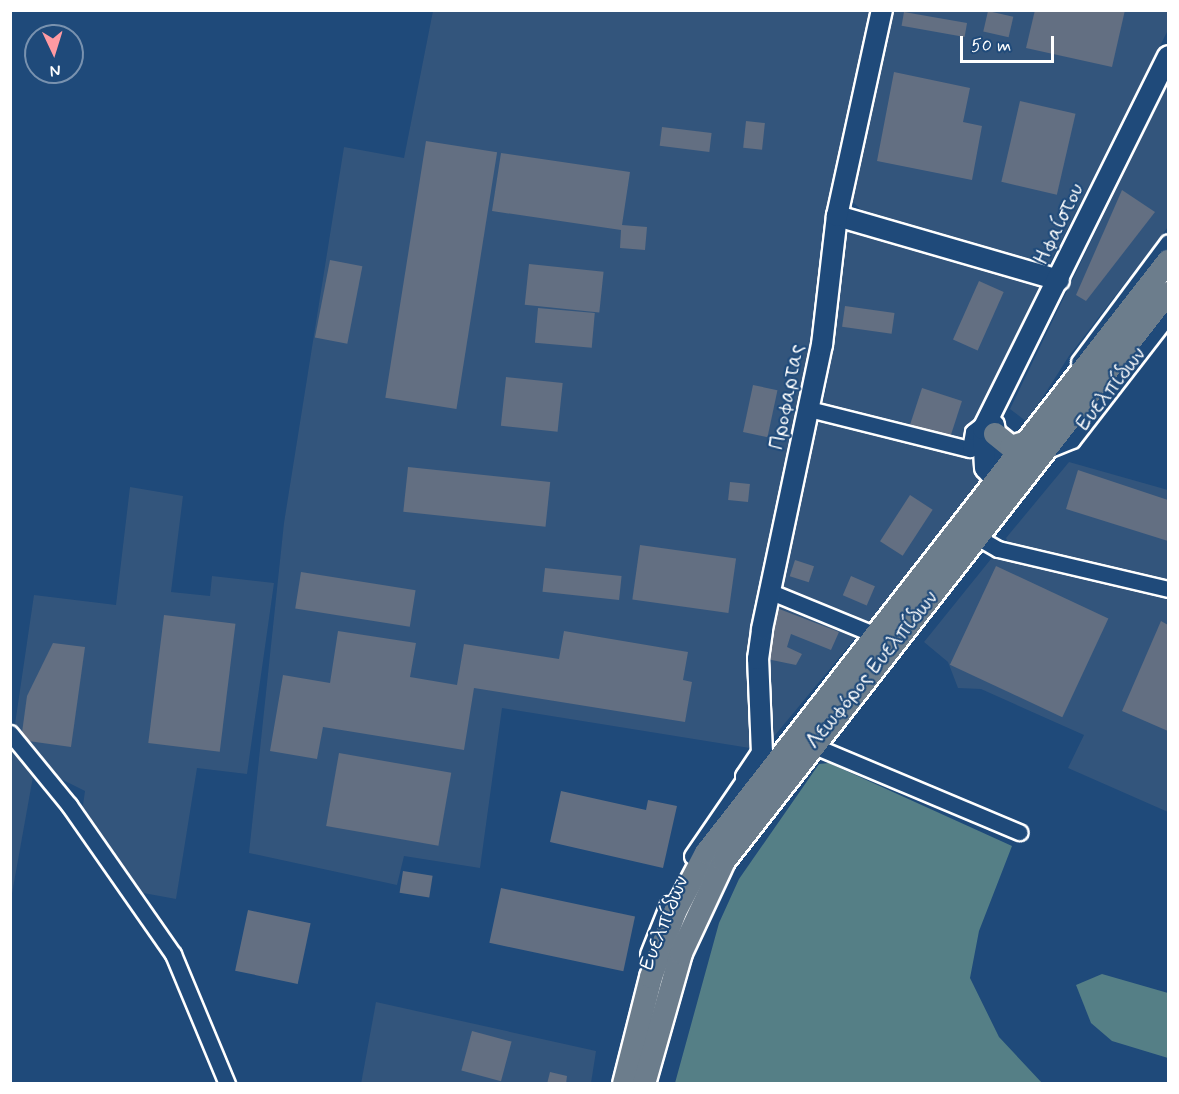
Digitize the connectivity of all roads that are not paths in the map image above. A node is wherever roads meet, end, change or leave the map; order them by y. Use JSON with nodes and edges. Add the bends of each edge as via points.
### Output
{"nodes":[{"id":1,"x":882,"y":10,"type":"edge"},
{"id":2,"x":1168,"y":56,"type":"edge"},
{"id":3,"x":837,"y":216,"type":"junction"},
{"id":4,"x":1168,"y":242,"type":"edge"},
{"id":5,"x":1168,"y":261,"type":"edge"},
{"id":6,"x":1059,"y":280,"type":"junction"},
{"id":7,"x":1168,"y":292,"type":"edge"},
{"id":8,"x":1168,"y":315,"type":"edge"},
{"id":9,"x":1073,"y":383,"type":"junction"},
{"id":10,"x":809,"y":409,"type":"junction"},
{"id":11,"x":992,"y":423,"type":"junction"},
{"id":12,"x":1036,"y":447,"type":"junction"},
{"id":13,"x":1004,"y":485,"type":"junction"},
{"id":14,"x":978,"y":537,"type":"junction"},
{"id":15,"x":1168,"y":589,"type":"edge"},
{"id":16,"x":771,"y":592,"type":"junction"},
{"id":17,"x":876,"y":635,"type":"junction"},
{"id":18,"x":10,"y":733,"type":"edge"},
{"id":19,"x":812,"y":745,"type":"junction"},
{"id":20,"x":750,"y":781,"type":"junction"},
{"id":21,"x":1019,"y":832,"type":"dead end"},
{"id":22,"x":625,"y":1078,"type":"edge"},
{"id":23,"x":227,"y":1083,"type":"edge"}],
"edges":[{"from":1,"to":3,"type":"street","name":"Προφαρτας"},
{"from":2,"to":6,"type":"street","name":"Ηφαίστου"},
{"from":3,"to":6,"type":"street"},
{"from":3,"to":10,"type":"street","name":"Προφαρτας"},
{"from":4,"to":9,"type":"street","name":"Ευελπίδων","via":[[1089,344]]},
{"from":5,"to":9,"type":"main road","name":"Λεωφόρος Ευελπίδων"},
{"from":6,"to":11,"type":"street","name":"Ηφαίστου"},
{"from":7,"to":12,"type":"main road","name":"Λεωφόρος Ευελπίδων"},
{"from":8,"to":12,"type":"street","name":"Ευελπίδων","via":[[1072,440]]},
{"from":9,"to":12,"type":"main road","name":"Λεωφόρος Ευελπίδων"},
{"from":10,"to":11,"type":"street","via":[[970,449],[973,432]]},
{"from":10,"to":16,"type":"street","name":"Προφαρτας"},
{"from":11,"to":12,"type":"main road","via":[[1011,447]]},
{"from":11,"to":13,"type":"street"},
{"from":12,"to":13,"type":"main road","name":"Λεωφόρος Ευελπίδων"},
{"from":13,"to":14,"type":"main road","name":"Λεωφόρος Ευελπίδων"},
{"from":13,"to":17,"type":"main road","name":"Λεωφόρος Ευελπίδων"},
{"from":14,"to":15,"type":"street","via":[[998,549]]},
{"from":14,"to":19,"type":"main road","name":"Λεωφόρος Ευελπίδων"},
{"from":16,"to":17,"type":"street"},
{"from":16,"to":20,"type":"street","name":"Προφαρτας","via":[[758,659],[761,757]]},
{"from":17,"to":20,"type":"main road","name":"Λεωφόρος Ευελπίδων"},
{"from":18,"to":23,"type":"street","via":[[69,805],[173,954]]},
{"from":19,"to":21,"type":"street"},
{"from":19,"to":22,"type":"main road","name":"Λεωφόρος Ευελπίδων","via":[[752,821],[707,890],[669,985]]},
{"from":20,"to":22,"type":"main road","name":"Λεωφόρος Ευελπίδων","via":[[701,850],[665,939]]}]}
